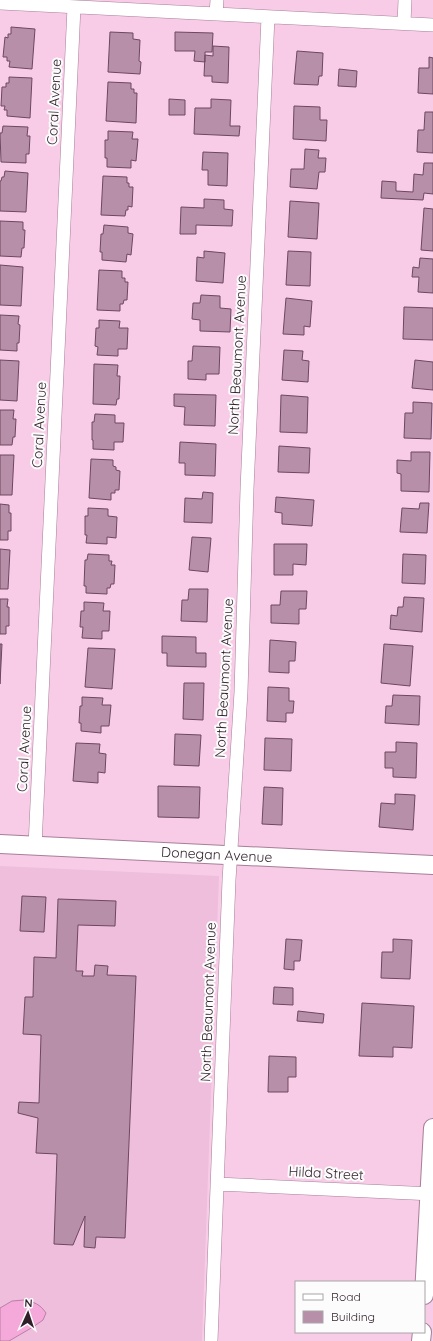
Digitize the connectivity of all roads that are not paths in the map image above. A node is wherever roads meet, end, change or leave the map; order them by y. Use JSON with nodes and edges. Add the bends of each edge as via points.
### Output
{"nodes":[{"id":1,"x":217,"y":0,"type":"edge"},
{"id":2,"x":405,"y":0,"type":"edge"},
{"id":3,"x":30,"y":2,"type":"edge"},
{"id":4,"x":0,"y":3,"type":"edge"},
{"id":5,"x":74,"y":7,"type":"junction"},
{"id":6,"x":216,"y":14,"type":"junction"},
{"id":7,"x":268,"y":17,"type":"junction"},
{"id":8,"x":404,"y":23,"type":"junction"},
{"id":9,"x":433,"y":25,"type":"edge"},
{"id":10,"x":0,"y":844,"type":"edge"},
{"id":11,"x":35,"y":846,"type":"junction"},
{"id":12,"x":230,"y":855,"type":"junction"},
{"id":13,"x":433,"y":865,"type":"edge"},
{"id":14,"x":433,"y":1128,"type":"edge"},
{"id":15,"x":217,"y":1184,"type":"junction"},
{"id":16,"x":432,"y":1194,"type":"edge"},
{"id":17,"x":425,"y":1282,"type":"edge"},
{"id":18,"x":211,"y":1341,"type":"edge"}],
"edges":[{"from":1,"to":6,"type":"street"},
{"from":2,"to":8,"type":"street"},
{"from":3,"to":4,"type":"street"},
{"from":3,"to":5,"type":"street"},
{"from":5,"to":6,"type":"street"},
{"from":5,"to":11,"type":"street","name":"Coral Avenue"},
{"from":6,"to":7,"type":"street"},
{"from":7,"to":8,"type":"street"},
{"from":7,"to":12,"type":"street","name":"North Beaumont Avenue","via":[[247,489],[241,692]]},
{"from":8,"to":9,"type":"street"},
{"from":10,"to":11,"type":"street","name":"Donegan Avenue"},
{"from":11,"to":12,"type":"street","name":"Donegan Avenue"},
{"from":12,"to":13,"type":"street","name":"Donegan Avenue"},
{"from":12,"to":15,"type":"street","name":"North Beaumont Avenue"},
{"from":14,"to":16,"type":"street"},
{"from":15,"to":16,"type":"street","name":"Hilda Street"},
{"from":15,"to":18,"type":"street","name":"North Beaumont Avenue"},
{"from":16,"to":17,"type":"street"}]}
